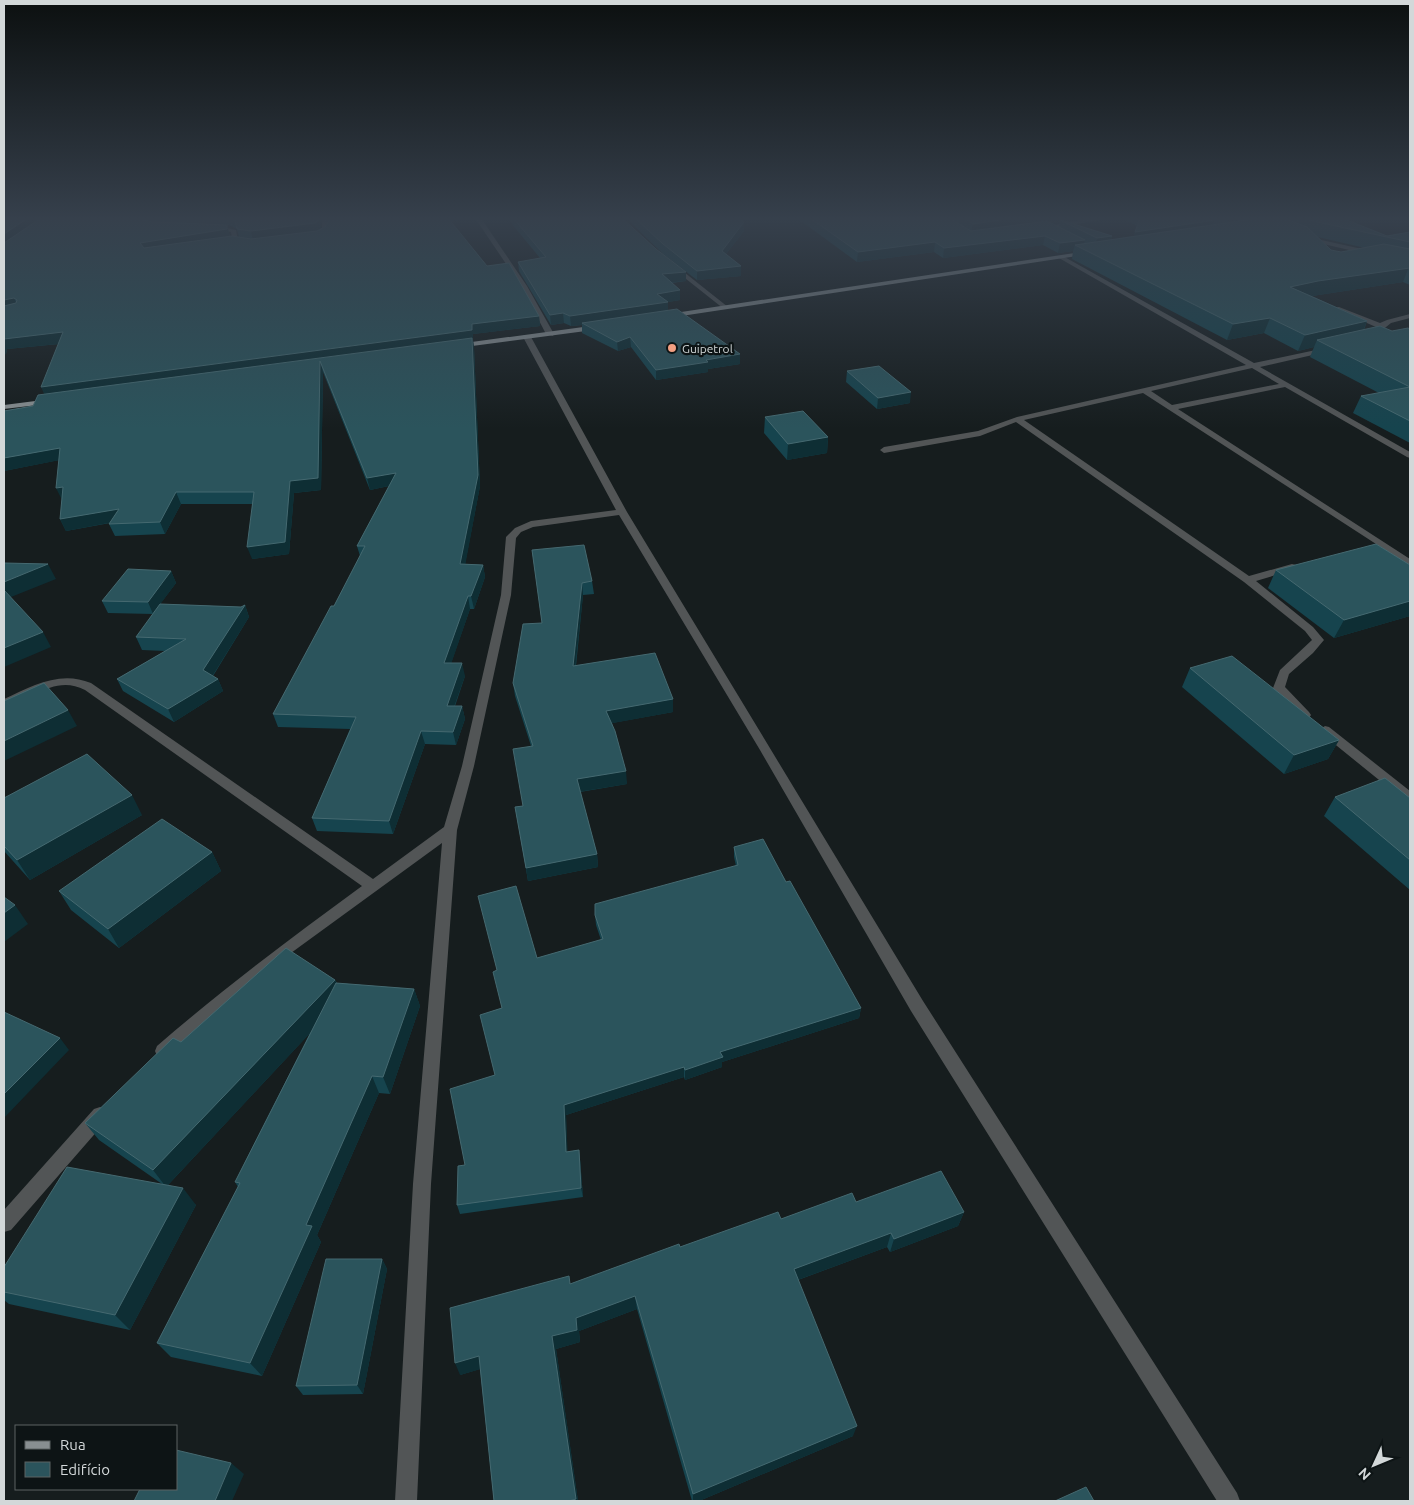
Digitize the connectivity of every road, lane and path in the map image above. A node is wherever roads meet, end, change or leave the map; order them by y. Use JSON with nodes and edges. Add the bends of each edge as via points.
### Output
{"nodes":[{"id":1,"x":525,"y":288,"type":"edge"},
{"id":2,"x":701,"y":288,"type":"edge"},
{"id":3,"x":856,"y":288,"type":"edge"},
{"id":4,"x":1115,"y":288,"type":"edge"},
{"id":5,"x":1331,"y":306,"type":"edge"},
{"id":6,"x":726,"y":308,"type":"junction"},
{"id":7,"x":1410,"y":316,"type":"edge"},
{"id":8,"x":658,"y":318,"type":"edge"},
{"id":9,"x":609,"y":325,"type":"edge"},
{"id":10,"x":1381,"y":326,"type":"junction"},
{"id":11,"x":550,"y":334,"type":"junction"},
{"id":12,"x":527,"y":337,"type":"junction"},
{"id":13,"x":1359,"y":342,"type":"edge"},
{"id":14,"x":1340,"y":346,"type":"edge"},
{"id":15,"x":449,"y":347,"type":"edge"},
{"id":16,"x":1252,"y":367,"type":"junction"},
{"id":17,"x":1285,"y":385,"type":"junction"},
{"id":18,"x":1146,"y":391,"type":"junction"},
{"id":19,"x":60,"y":399,"type":"edge"},
{"id":20,"x":4,"y":407,"type":"edge"},
{"id":21,"x":1171,"y":408,"type":"junction"},
{"id":22,"x":1017,"y":418,"type":"junction"},
{"id":23,"x":884,"y":450,"type":"dead end"},
{"id":24,"x":1410,"y":455,"type":"edge"},
{"id":25,"x":622,"y":512,"type":"junction"},
{"id":26,"x":1410,"y":563,"type":"edge"},
{"id":27,"x":1304,"y":564,"type":"edge"},
{"id":28,"x":1248,"y":580,"type":"junction"},
{"id":29,"x":4,"y":704,"type":"edge"},
{"id":30,"x":1410,"y":798,"type":"edge"},
{"id":31,"x":450,"y":830,"type":"junction"},
{"id":32,"x":372,"y":886,"type":"junction"},
{"id":33,"x":152,"y":1062,"type":"edge"},
{"id":34,"x":112,"y":1102,"type":"edge"},
{"id":35,"x":4,"y":1224,"type":"edge"},
{"id":36,"x":406,"y":1501,"type":"edge"},
{"id":37,"x":1229,"y":1501,"type":"edge"}],
"edges":[{"from":1,"to":11,"type":"street"},
{"from":2,"to":6,"type":"street"},
{"from":3,"to":6,"type":"main road"},
{"from":4,"to":16,"type":"street"},
{"from":5,"to":10,"type":"street"},
{"from":6,"to":8,"type":"main road"},
{"from":7,"to":10,"type":"street"},
{"from":9,"to":11,"type":"main road"},
{"from":10,"to":13,"type":"street","via":[[1368,339]]},
{"from":11,"to":12,"type":"main road"},
{"from":12,"to":15,"type":"main road"},
{"from":12,"to":25,"type":"street"},
{"from":14,"to":16,"type":"street"},
{"from":16,"to":17,"type":"street"},
{"from":16,"to":18,"type":"street"},
{"from":17,"to":21,"type":"street"},
{"from":17,"to":24,"type":"street"},
{"from":18,"to":21,"type":"street"},
{"from":18,"to":22,"type":"street"},
{"from":19,"to":20,"type":"main road"},
{"from":21,"to":26,"type":"street","via":[[1373,544]]},
{"from":22,"to":23,"type":"street","via":[[980,433]]},
{"from":22,"to":28,"type":"street"},
{"from":25,"to":31,"type":"street","via":[[531,524],[511,537],[506,595],[468,766]]},
{"from":25,"to":37,"type":"street","via":[[917,1006]]},
{"from":27,"to":28,"type":"street"},
{"from":28,"to":30,"type":"street","via":[[1318,640],[1284,673],[1279,688],[1296,707]]},
{"from":29,"to":32,"type":"street","via":[[44,685],[58,682],[74,681],[91,688]]},
{"from":31,"to":32,"type":"street"},
{"from":31,"to":36,"type":"street","via":[[422,1184]]},
{"from":32,"to":33,"type":"street","via":[[236,988]]},
{"from":34,"to":35,"type":"street"}]}
